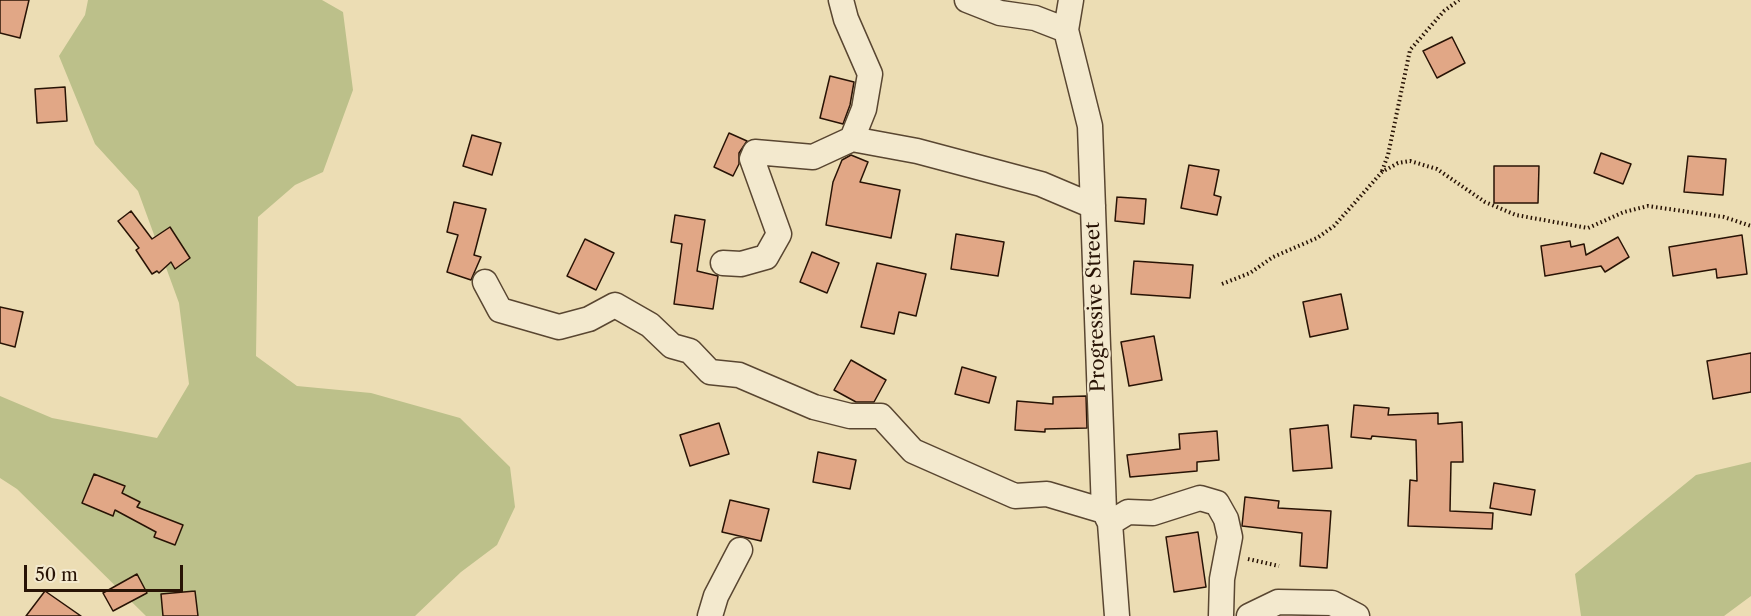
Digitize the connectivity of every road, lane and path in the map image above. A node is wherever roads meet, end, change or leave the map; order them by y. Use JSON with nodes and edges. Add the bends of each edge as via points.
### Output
{"nodes":[{"id":1,"x":841,"y":0,"type":"edge"},
{"id":2,"x":966,"y":0,"type":"edge"},
{"id":3,"x":1071,"y":0,"type":"edge"},
{"id":4,"x":1459,"y":0,"type":"edge"},
{"id":5,"x":1066,"y":30,"type":"junction"},
{"id":6,"x":852,"y":139,"type":"junction"},
{"id":7,"x":1382,"y":172,"type":"junction"},
{"id":8,"x":1093,"y":206,"type":"junction"},
{"id":9,"x":1751,"y":226,"type":"edge"},
{"id":10,"x":723,"y":263,"type":"dead end"},
{"id":11,"x":485,"y":282,"type":"dead end"},
{"id":12,"x":1222,"y":284,"type":"dead end"},
{"id":13,"x":1107,"y":517,"type":"junction"},
{"id":14,"x":740,"y":550,"type":"dead end"},
{"id":15,"x":1226,"y":558,"type":"junction"},
{"id":16,"x":1279,"y":566,"type":"dead end"},
{"id":17,"x":710,"y":616,"type":"edge"},
{"id":18,"x":1117,"y":616,"type":"edge"},
{"id":19,"x":1221,"y":616,"type":"edge"},
{"id":20,"x":1249,"y":616,"type":"edge"},
{"id":21,"x":1357,"y":616,"type":"edge"}],
"edges":[{"from":1,"to":6,"type":"street","via":[[870,74],[864,109]]},
{"from":2,"to":5,"type":"street"},
{"from":3,"to":5,"type":"street","name":"Progressive Street"},
{"from":4,"to":7,"type":"path","via":[[1444,10],[1410,50]]},
{"from":5,"to":8,"type":"street","name":"Progressive Street","via":[[1090,126]]},
{"from":6,"to":8,"type":"street","via":[[917,151],[1041,184]]},
{"from":6,"to":10,"type":"street","via":[[813,157],[754,152],[752,159],[779,234],[766,257],[741,264]]},
{"from":7,"to":9,"type":"path","via":[[1410,161],[1437,169],[1485,202],[1516,215],[1588,228],[1648,206],[1725,217]]},
{"from":7,"to":12,"type":"path","via":[[1334,226],[1317,238]]},
{"from":8,"to":13,"type":"street","name":"Progressive Street"},
{"from":11,"to":13,"type":"street","via":[[500,310],[560,327],[615,304],[650,325],[672,346],[690,351],[710,372],[739,375],[814,407],[850,416],[882,416],[913,452],[1015,496],[1047,494]]},
{"from":13,"to":15,"type":"street","via":[[1128,512],[1153,513],[1200,498],[1217,503],[1230,537]]},
{"from":13,"to":18,"type":"street","name":"Progressive Street"},
{"from":14,"to":17,"type":"street"},
{"from":15,"to":16,"type":"path"},
{"from":15,"to":19,"type":"street"},
{"from":20,"to":21,"type":"street","via":[[1278,602],[1332,603]]}]}
